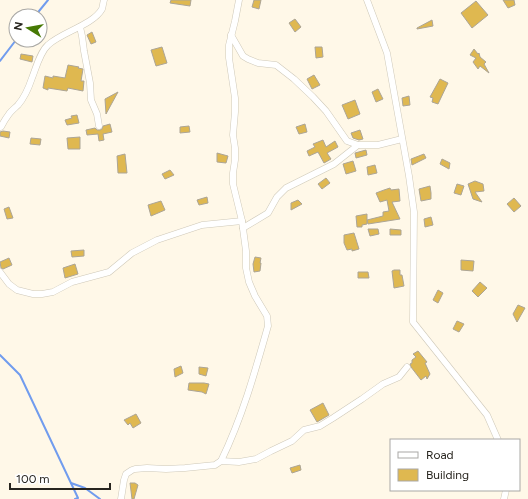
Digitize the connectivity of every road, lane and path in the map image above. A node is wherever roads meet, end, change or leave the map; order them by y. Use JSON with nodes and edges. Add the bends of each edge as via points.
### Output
{"nodes":[{"id":1,"x":104,"y":0,"type":"edge"},
{"id":2,"x":239,"y":0,"type":"edge"},
{"id":3,"x":367,"y":0,"type":"edge"},
{"id":4,"x":80,"y":27,"type":"junction"},
{"id":5,"x":231,"y":35,"type":"junction"},
{"id":6,"x":99,"y":126,"type":"dead end"},
{"id":7,"x":0,"y":127,"type":"edge"},
{"id":8,"x":402,"y":139,"type":"junction"},
{"id":9,"x":358,"y":146,"type":"junction"},
{"id":10,"x":242,"y":224,"type":"junction"},
{"id":11,"x":0,"y":272,"type":"edge"},
{"id":12,"x":407,"y":367,"type":"dead end"},
{"id":13,"x":498,"y":439,"type":"edge"},
{"id":14,"x":221,"y":461,"type":"junction"},
{"id":15,"x":121,"y":499,"type":"edge"}],
"edges":[{"from":1,"to":4,"type":"street","via":[[97,15]]},
{"from":2,"to":5,"type":"street"},
{"from":3,"to":8,"type":"street","via":[[387,53]]},
{"from":4,"to":6,"type":"street","via":[[91,100]]},
{"from":4,"to":7,"type":"street","via":[[70,30],[47,45],[26,92]]},
{"from":5,"to":9,"type":"street","via":[[243,56],[276,65],[294,79],[326,111],[347,141]]},
{"from":5,"to":10,"type":"street","via":[[229,58],[235,98],[233,135],[236,148],[233,184]]},
{"from":8,"to":9,"type":"street","via":[[378,145]]},
{"from":8,"to":13,"type":"street","via":[[414,212],[413,322],[487,415]]},
{"from":9,"to":10,"type":"street","via":[[334,164],[286,188],[277,197],[268,213]]},
{"from":10,"to":11,"type":"street","via":[[202,225],[157,240],[132,253],[109,272],[72,282],[53,292],[33,294],[17,290],[8,284]]},
{"from":10,"to":14,"type":"street","via":[[249,282],[267,316],[268,326],[245,402],[231,442]]},
{"from":12,"to":14,"type":"street","via":[[399,377],[383,384],[320,426],[304,430],[292,441],[256,459],[239,462]]},
{"from":14,"to":15,"type":"street","via":[[215,465],[135,469],[126,474]]}]}
